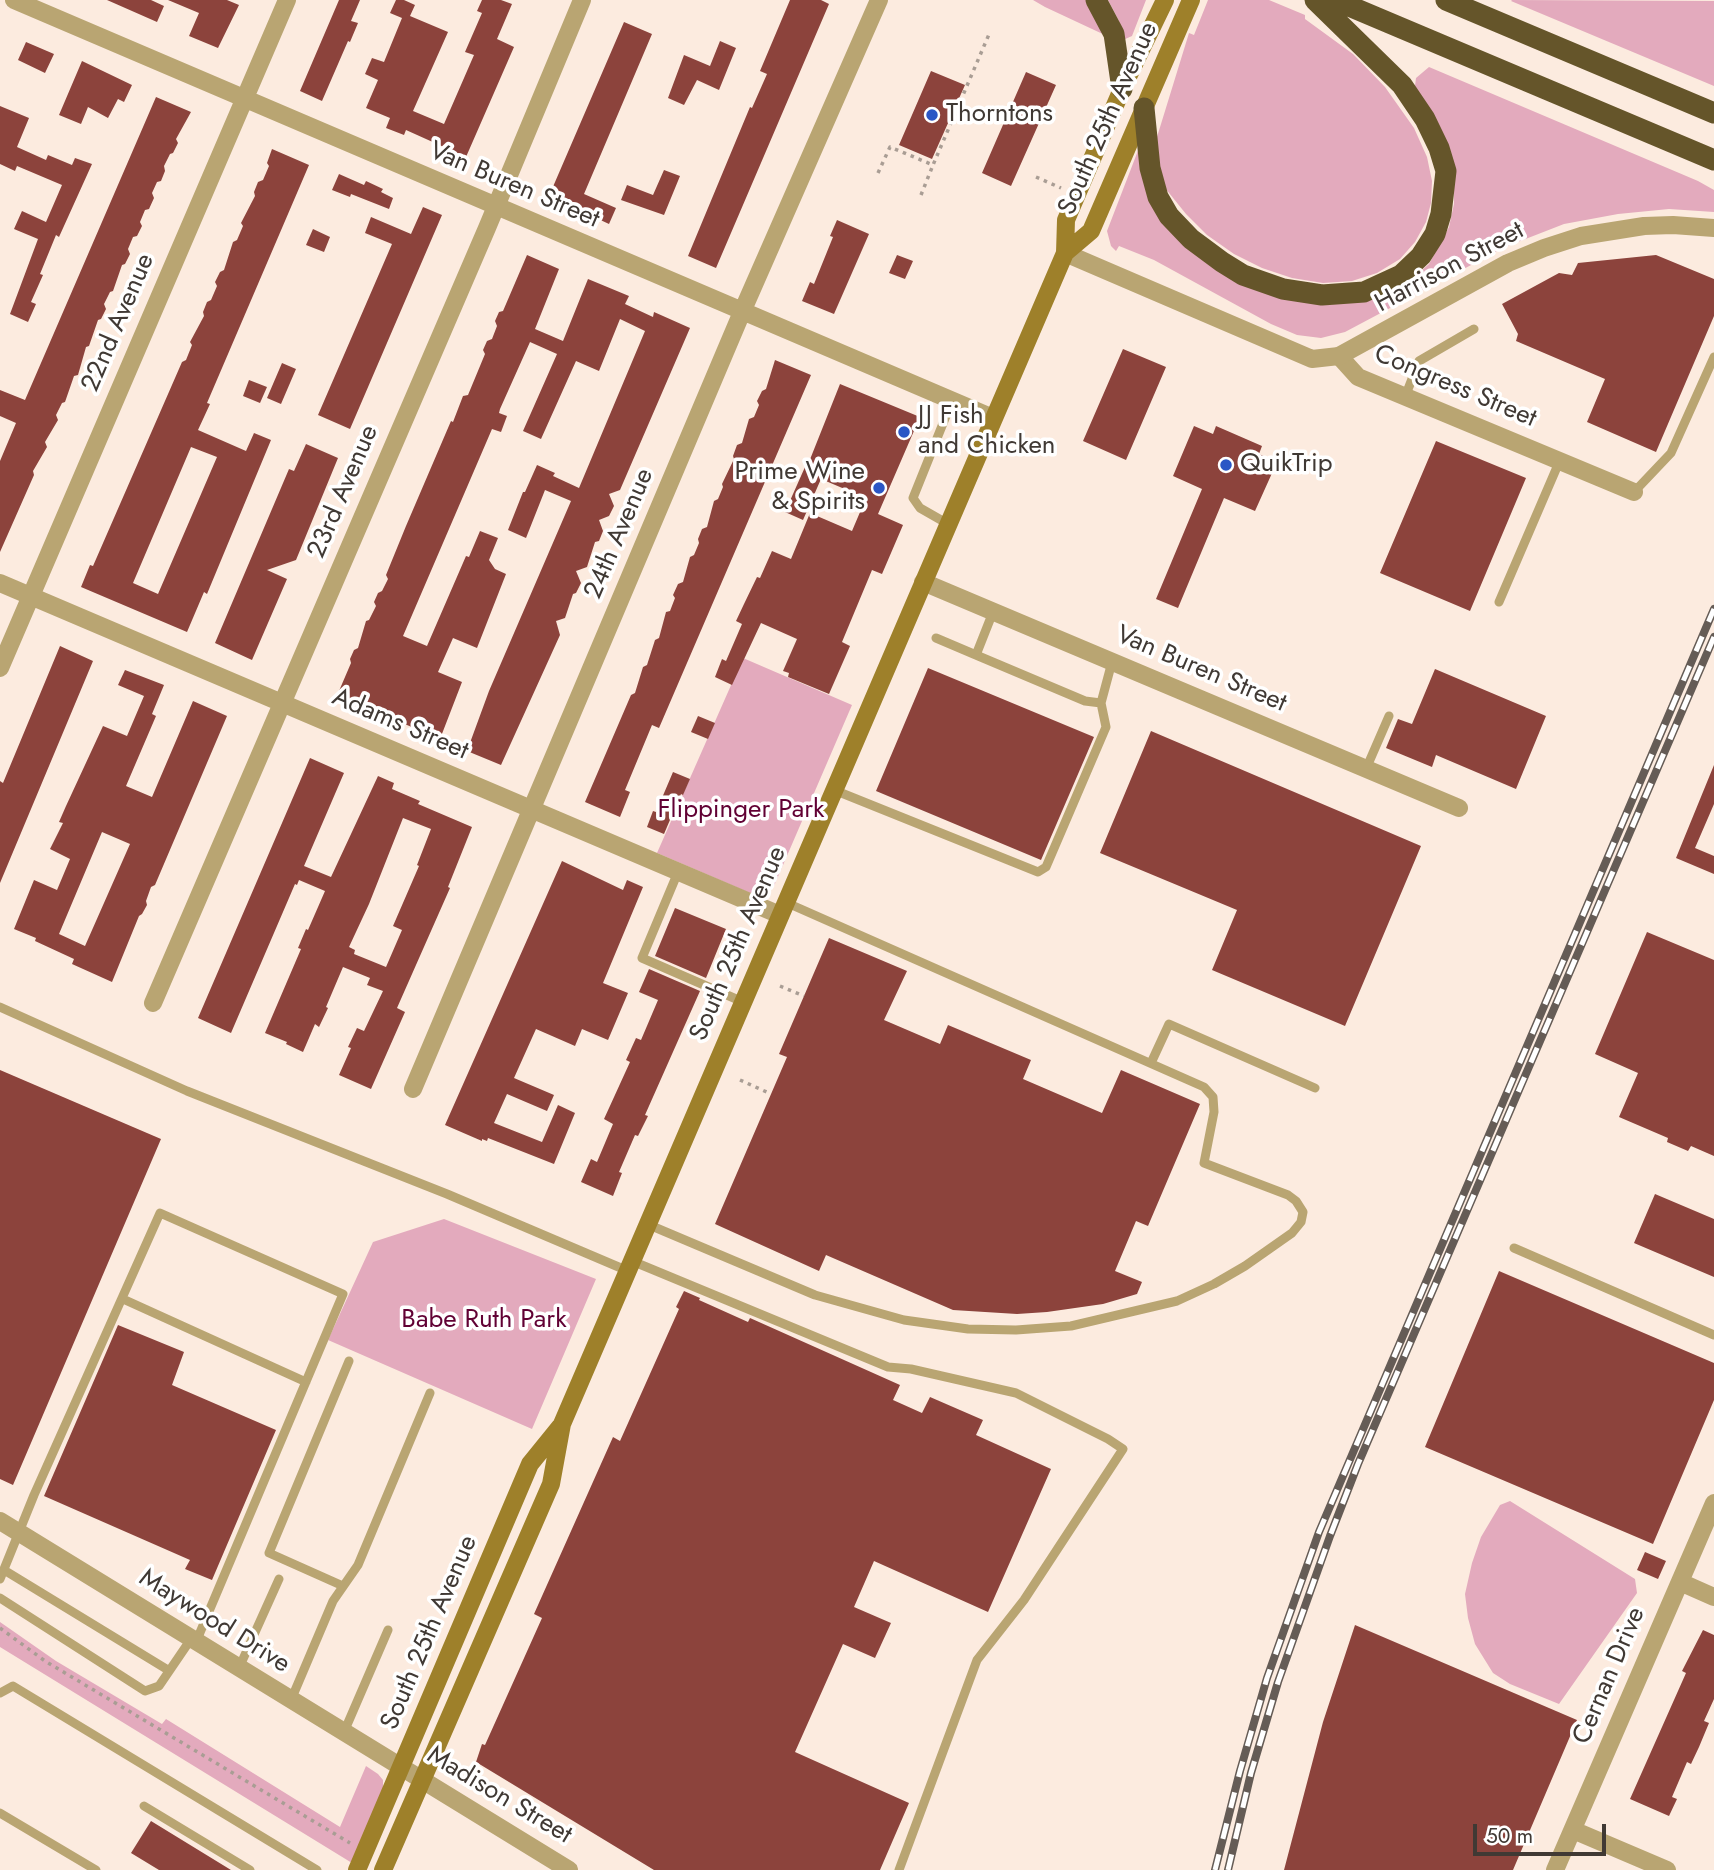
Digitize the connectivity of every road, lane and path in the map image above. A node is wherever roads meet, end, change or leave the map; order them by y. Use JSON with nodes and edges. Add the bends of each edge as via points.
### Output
{"nodes":[{"id":1,"x":14,"y":0,"type":"edge"},
{"id":2,"x":287,"y":0,"type":"edge"},
{"id":3,"x":582,"y":0,"type":"edge"},
{"id":4,"x":879,"y":0,"type":"edge"},
{"id":5,"x":1096,"y":0,"type":"edge"},
{"id":6,"x":1315,"y":0,"type":"edge"},
{"id":7,"x":1335,"y":0,"type":"edge"},
{"id":8,"x":1446,"y":0,"type":"edge"},
{"id":9,"x":1164,"y":2,"type":"edge"},
{"id":10,"x":1188,"y":7,"type":"edge"},
{"id":11,"x":990,"y":32,"type":"dead end"},
{"id":12,"x":1122,"y":89,"type":"junction"},
{"id":13,"x":245,"y":97,"type":"junction"},
{"id":14,"x":1144,"y":108,"type":"junction"},
{"id":15,"x":1714,"y":113,"type":"edge"},
{"id":16,"x":1714,"y":160,"type":"edge"},
{"id":17,"x":933,"y":165,"type":"junction"},
{"id":18,"x":878,"y":173,"type":"dead end"},
{"id":19,"x":1036,"y":177,"type":"dead end"},
{"id":20,"x":1063,"y":189,"type":"dead end"},
{"id":21,"x":920,"y":195,"type":"dead end"},
{"id":22,"x":496,"y":206,"type":"junction"},
{"id":23,"x":1714,"y":228,"type":"edge"},
{"id":24,"x":1065,"y":253,"type":"junction"},
{"id":25,"x":742,"y":312,"type":"junction"},
{"id":26,"x":1474,"y":329,"type":"dead end"},
{"id":27,"x":1339,"y":356,"type":"junction"},
{"id":28,"x":1714,"y":357,"type":"edge"},
{"id":29,"x":1405,"y":397,"type":"junction"},
{"id":30,"x":952,"y":401,"type":"junction"},
{"id":31,"x":993,"y":418,"type":"junction"},
{"id":32,"x":1560,"y":460,"type":"junction"},
{"id":33,"x":1634,"y":492,"type":"joint"},
{"id":34,"x":948,"y":524,"type":"junction"},
{"id":35,"x":923,"y":582,"type":"junction"},
{"id":36,"x":0,"y":583,"type":"edge"},
{"id":37,"x":31,"y":596,"type":"junction"},
{"id":38,"x":1499,"y":602,"type":"dead end"},
{"id":39,"x":993,"y":612,"type":"junction"},
{"id":40,"x":936,"y":638,"type":"dead end"},
{"id":41,"x":976,"y":655,"type":"junction"},
{"id":42,"x":1112,"y":662,"type":"junction"},
{"id":43,"x":0,"y":667,"type":"edge"},
{"id":44,"x":281,"y":702,"type":"junction"},
{"id":45,"x":1101,"y":703,"type":"junction"},
{"id":46,"x":1389,"y":716,"type":"dead end"},
{"id":47,"x":1366,"y":769,"type":"junction"},
{"id":48,"x":834,"y":790,"type":"junction"},
{"id":49,"x":1459,"y":808,"type":"dead end"},
{"id":50,"x":532,"y":809,"type":"junction"},
{"id":51,"x":678,"y":872,"type":"junction"},
{"id":52,"x":783,"y":909,"type":"junction"},
{"id":53,"x":780,"y":986,"type":"dead end"},
{"id":54,"x":804,"y":996,"type":"dead end"},
{"id":55,"x":743,"y":1002,"type":"junction"},
{"id":56,"x":153,"y":1003,"type":"dead end"},
{"id":57,"x":0,"y":1007,"type":"edge"},
{"id":58,"x":1151,"y":1063,"type":"junction"},
{"id":59,"x":740,"y":1080,"type":"dead end"},
{"id":60,"x":1315,"y":1088,"type":"dead end"},
{"id":61,"x":413,"y":1089,"type":"dead end"},
{"id":62,"x":771,"y":1094,"type":"dead end"},
{"id":63,"x":647,"y":1224,"type":"junction"},
{"id":64,"x":1514,"y":1248,"type":"dead end"},
{"id":65,"x":630,"y":1266,"type":"junction"},
{"id":66,"x":123,"y":1299,"type":"junction"},
{"id":67,"x":1714,"y":1335,"type":"edge"},
{"id":68,"x":349,"y":1361,"type":"dead end"},
{"id":69,"x":306,"y":1382,"type":"junction"},
{"id":70,"x":430,"y":1394,"type":"dead end"},
{"id":71,"x":562,"y":1424,"type":"junction"},
{"id":72,"x":1714,"y":1503,"type":"edge"},
{"id":73,"x":0,"y":1521,"type":"edge"},
{"id":74,"x":18,"y":1533,"type":"junction"},
{"id":75,"x":4,"y":1570,"type":"junction"},
{"id":76,"x":279,"y":1579,"type":"dead end"},
{"id":77,"x":0,"y":1580,"type":"edge"},
{"id":78,"x":1680,"y":1582,"type":"junction"},
{"id":79,"x":343,"y":1586,"type":"junction"},
{"id":80,"x":1714,"y":1597,"type":"edge"},
{"id":81,"x":0,"y":1598,"type":"edge"},
{"id":82,"x":0,"y":1628,"type":"edge"},
{"id":83,"x":388,"y":1630,"type":"dead end"},
{"id":84,"x":194,"y":1640,"type":"junction"},
{"id":85,"x":239,"y":1668,"type":"junction"},
{"id":86,"x":168,"y":1670,"type":"junction"},
{"id":87,"x":0,"y":1693,"type":"edge"},
{"id":88,"x":291,"y":1700,"type":"junction"},
{"id":89,"x":344,"y":1732,"type":"junction"},
{"id":90,"x":401,"y":1768,"type":"junction"},
{"id":91,"x":422,"y":1781,"type":"junction"},
{"id":92,"x":144,"y":1806,"type":"dead end"},
{"id":93,"x":0,"y":1813,"type":"edge"},
{"id":94,"x":1573,"y":1830,"type":"junction"},
{"id":95,"x":356,"y":1846,"type":"dead end"},
{"id":96,"x":96,"y":1870,"type":"edge"},
{"id":97,"x":250,"y":1870,"type":"edge"},
{"id":98,"x":317,"y":1870,"type":"edge"},
{"id":99,"x":357,"y":1870,"type":"edge"},
{"id":100,"x":383,"y":1870,"type":"edge"},
{"id":101,"x":569,"y":1870,"type":"edge"},
{"id":102,"x":899,"y":1870,"type":"edge"},
{"id":103,"x":1555,"y":1870,"type":"edge"},
{"id":104,"x":1667,"y":1870,"type":"edge"}],
"edges":[{"from":1,"to":13,"type":"street","name":"Van Buren Street"},
{"from":2,"to":13,"type":"street","name":"22nd Avenue"},
{"from":3,"to":22,"type":"street","name":"23rd Avenue"},
{"from":4,"to":25,"type":"street","name":"24th Avenue"},
{"from":5,"to":12,"type":"highway","via":[[1114,34]]},
{"from":6,"to":14,"type":"highway","via":[[1402,85],[1439,148],[1446,171],[1441,215],[1421,256],[1401,275],[1364,292],[1322,295],[1283,289],[1222,262],[1191,239],[1158,197]]},
{"from":7,"to":16,"type":"highway"},
{"from":8,"to":15,"type":"highway"},
{"from":9,"to":12,"type":"main road","name":"South 25th Avenue"},
{"from":10,"to":14,"type":"main road","name":"South 25th Avenue"},
{"from":11,"to":17,"type":"path"},
{"from":12,"to":24,"type":"main road","name":"South 25th Avenue","via":[[1066,220]]},
{"from":13,"to":22,"type":"street","name":"Van Buren Street"},
{"from":13,"to":37,"type":"street","name":"22nd Avenue"},
{"from":14,"to":24,"type":"main road","name":"South 25th Avenue","via":[[1091,231]]},
{"from":17,"to":18,"type":"path","via":[[890,147]]},
{"from":17,"to":21,"type":"path"},
{"from":19,"to":20,"type":"path"},
{"from":22,"to":25,"type":"street","name":"Van Buren Street"},
{"from":22,"to":44,"type":"street","name":"23rd Avenue"},
{"from":23,"to":27,"type":"street","name":"Harrison Street","via":[[1644,226],[1581,236],[1544,248],[1508,263]]},
{"from":24,"to":27,"type":"street","name":"Congress Street","via":[[1312,359]]},
{"from":24,"to":31,"type":"main road","name":"South 25th Avenue"},
{"from":25,"to":30,"type":"street","name":"Van Buren Street"},
{"from":25,"to":50,"type":"street","name":"24th Avenue"},
{"from":26,"to":29,"type":"lane","via":[[1419,360]]},
{"from":27,"to":29,"type":"street","name":"Congress Street","via":[[1358,377]]},
{"from":28,"to":33,"type":"lane","via":[[1671,453]]},
{"from":29,"to":32,"type":"street","name":"Congress Street"},
{"from":30,"to":31,"type":"street","name":"Van Buren Street"},
{"from":30,"to":34,"type":"lane","via":[[914,498],[920,509]]},
{"from":31,"to":34,"type":"main road","name":"South 25th Avenue"},
{"from":32,"to":33,"type":"street","name":"Congress Street"},
{"from":32,"to":38,"type":"lane"},
{"from":34,"to":35,"type":"main road","name":"South 25th Avenue"},
{"from":35,"to":39,"type":"street","name":"Van Buren Street"},
{"from":35,"to":48,"type":"main road","name":"South 25th Avenue"},
{"from":36,"to":37,"type":"street","name":"Adams Street"},
{"from":37,"to":43,"type":"street","name":"22nd Avenue"},
{"from":37,"to":44,"type":"street","name":"Adams Street"},
{"from":39,"to":41,"type":"lane"},
{"from":39,"to":42,"type":"street","name":"Van Buren Street"},
{"from":40,"to":41,"type":"lane"},
{"from":41,"to":45,"type":"lane","via":[[1085,701]]},
{"from":42,"to":45,"type":"lane"},
{"from":42,"to":47,"type":"street","name":"Van Buren Street"},
{"from":44,"to":50,"type":"street","name":"Adams Street"},
{"from":44,"to":56,"type":"street","name":"23rd Avenue"},
{"from":45,"to":48,"type":"lane","via":[[1105,727],[1046,867],[1038,872]]},
{"from":46,"to":47,"type":"lane"},
{"from":47,"to":49,"type":"street","name":"Van Buren Street"},
{"from":48,"to":52,"type":"main road","name":"South 25th Avenue"},
{"from":50,"to":51,"type":"street","name":"Adams Street"},
{"from":50,"to":61,"type":"street","name":"24th Avenue"},
{"from":51,"to":52,"type":"street","name":"Adams Street"},
{"from":51,"to":55,"type":"lane","via":[[642,958]]},
{"from":52,"to":55,"type":"main road","name":"South 25th Avenue"},
{"from":52,"to":58,"type":"lane"},
{"from":53,"to":54,"type":"path"},
{"from":55,"to":63,"type":"main road","name":"South 25th Avenue"},
{"from":57,"to":65,"type":"lane","via":[[187,1091]]},
{"from":58,"to":60,"type":"lane","via":[[1169,1024]]},
{"from":58,"to":63,"type":"lane","via":[[1205,1087],[1213,1097],[1204,1163],[1288,1195],[1303,1212],[1301,1222],[1272,1248],[1177,1301],[1071,1326],[968,1329],[904,1320],[816,1295]]},
{"from":59,"to":62,"type":"path"},
{"from":63,"to":65,"type":"main road","name":"South 25th Avenue"},
{"from":64,"to":67,"type":"lane"},
{"from":65,"to":71,"type":"main road","name":"South 25th Avenue"},
{"from":65,"to":102,"type":"lane","via":[[888,1367],[1016,1393],[1123,1449],[1024,1600],[977,1660]]},
{"from":66,"to":69,"type":"lane"},
{"from":66,"to":69,"type":"lane","via":[[160,1213],[343,1294]]},
{"from":66,"to":74,"type":"lane"},
{"from":68,"to":79,"type":"lane","via":[[269,1553]]},
{"from":69,"to":84,"type":"lane"},
{"from":70,"to":79,"type":"lane","via":[[358,1565]]},
{"from":71,"to":90,"type":"main road","name":"South 25th Avenue","via":[[530,1464]]},
{"from":71,"to":91,"type":"main road","name":"South 25th Avenue","via":[[551,1485]]},
{"from":72,"to":78,"type":"street","name":"Cernan Drive"},
{"from":73,"to":74,"type":"street","name":"Maywood Drive"},
{"from":74,"to":75,"type":"lane"},
{"from":74,"to":84,"type":"street","name":"Maywood Drive"},
{"from":75,"to":77,"type":"lane"},
{"from":75,"to":86,"type":"lane"},
{"from":76,"to":85,"type":"lane"},
{"from":78,"to":80,"type":"street"},
{"from":78,"to":94,"type":"street","name":"Cernan Drive"},
{"from":79,"to":88,"type":"lane"},
{"from":81,"to":86,"type":"lane","via":[[145,1691],[159,1686]]},
{"from":82,"to":95,"type":"path","via":[[45,1661]]},
{"from":83,"to":89,"type":"lane"},
{"from":84,"to":85,"type":"street","name":"Maywood Drive"},
{"from":84,"to":86,"type":"lane"},
{"from":85,"to":88,"type":"street","name":"Maywood Drive"},
{"from":87,"to":98,"type":"lane","via":[[13,1686]]},
{"from":88,"to":89,"type":"street","name":"Maywood Drive"},
{"from":89,"to":90,"type":"street","name":"Maywood Drive"},
{"from":90,"to":91,"type":"street","name":"Madison Street"},
{"from":90,"to":99,"type":"main road","name":"South 25th Avenue"},
{"from":91,"to":100,"type":"main road","name":"South 25th Avenue"},
{"from":91,"to":101,"type":"street","name":"Madison Street"},
{"from":92,"to":97,"type":"lane"},
{"from":93,"to":96,"type":"lane"},
{"from":94,"to":103,"type":"street","name":"Cernan Drive"},
{"from":94,"to":104,"type":"street"}]}
